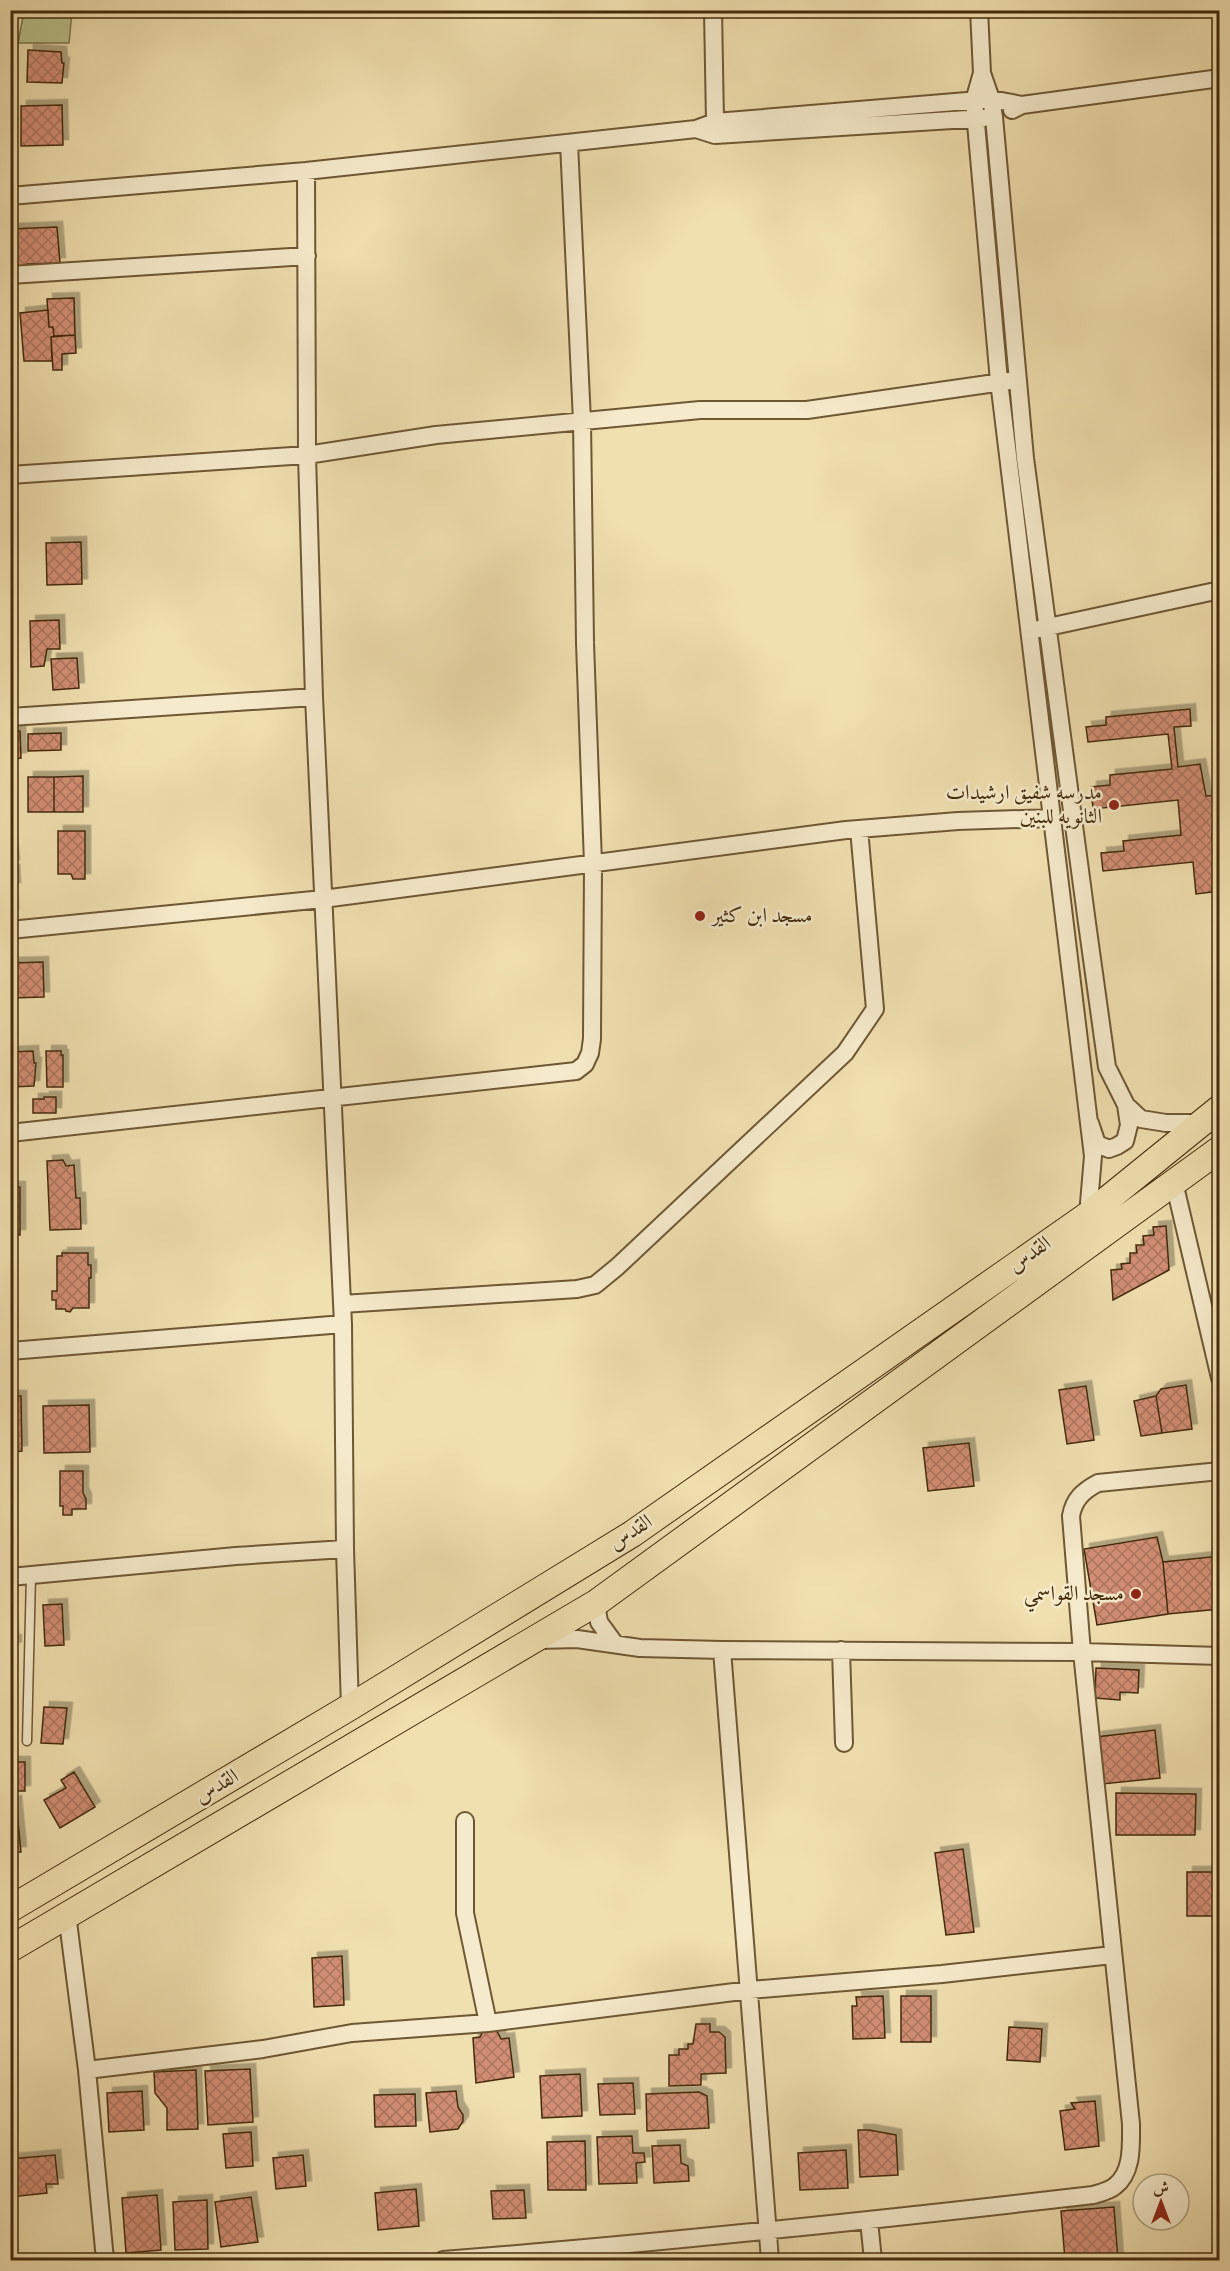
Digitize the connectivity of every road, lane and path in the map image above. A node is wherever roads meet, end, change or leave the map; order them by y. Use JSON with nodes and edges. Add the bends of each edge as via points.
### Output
{"nodes":[{"id":1,"x":713,"y":10,"type":"edge"},
{"id":2,"x":979,"y":10,"type":"edge"},
{"id":3,"x":982,"y":73,"type":"junction"},
{"id":4,"x":1220,"y":78,"type":"edge"},
{"id":5,"x":991,"y":99,"type":"junction"},
{"id":6,"x":974,"y":101,"type":"junction"},
{"id":7,"x":1022,"y":105,"type":"junction"},
{"id":8,"x":994,"y":117,"type":"junction"},
{"id":9,"x":975,"y":119,"type":"junction"},
{"id":10,"x":715,"y":122,"type":"junction"},
{"id":11,"x":696,"y":129,"type":"junction"},
{"id":12,"x":568,"y":143,"type":"junction"},
{"id":13,"x":306,"y":171,"type":"junction"},
{"id":14,"x":10,"y":196,"type":"edge"},
{"id":15,"x":307,"y":256,"type":"junction"},
{"id":16,"x":10,"y":275,"type":"edge"},
{"id":17,"x":999,"y":381,"type":"junction"},
{"id":18,"x":1017,"y":381,"type":"junction"},
{"id":19,"x":582,"y":421,"type":"junction"},
{"id":20,"x":308,"y":455,"type":"junction"},
{"id":21,"x":10,"y":475,"type":"edge"},
{"id":22,"x":1220,"y":590,"type":"edge"},
{"id":23,"x":1047,"y":627,"type":"junction"},
{"id":24,"x":1029,"y":631,"type":"junction"},
{"id":25,"x":314,"y":697,"type":"junction"},
{"id":26,"x":10,"y":717,"type":"edge"},
{"id":27,"x":1052,"y":818,"type":"junction"},
{"id":28,"x":859,"y":829,"type":"junction"},
{"id":29,"x":593,"y":863,"type":"junction"},
{"id":30,"x":323,"y":899,"type":"junction"},
{"id":31,"x":10,"y":930,"type":"edge"},
{"id":32,"x":334,"y":1098,"type":"junction"},
{"id":33,"x":1126,"y":1106,"type":"junction"},
{"id":34,"x":1210,"y":1116,"type":"edge"},
{"id":35,"x":1090,"y":1122,"type":"junction"},
{"id":36,"x":10,"y":1133,"type":"edge"},
{"id":37,"x":1220,"y":1149,"type":"edge"},
{"id":38,"x":1174,"y":1182,"type":"junction"},
{"id":39,"x":1088,"y":1215,"type":"junction"},
{"id":40,"x":342,"y":1304,"type":"junction"},
{"id":41,"x":343,"y":1324,"type":"junction"},
{"id":42,"x":10,"y":1351,"type":"edge"},
{"id":43,"x":1220,"y":1378,"type":"edge"},
{"id":44,"x":1220,"y":1470,"type":"edge"},
{"id":45,"x":345,"y":1549,"type":"junction"},
{"id":46,"x":31,"y":1575,"type":"junction"},
{"id":47,"x":10,"y":1577,"type":"edge"},
{"id":48,"x":596,"y":1603,"type":"junction"},
{"id":49,"x":532,"y":1641,"type":"junction"},
{"id":50,"x":615,"y":1644,"type":"junction"},
{"id":51,"x":722,"y":1650,"type":"junction"},
{"id":52,"x":841,"y":1650,"type":"junction"},
{"id":53,"x":1082,"y":1652,"type":"junction"},
{"id":54,"x":1220,"y":1656,"type":"edge"},
{"id":55,"x":350,"y":1707,"type":"junction"},
{"id":56,"x":27,"y":1741,"type":"dead end"},
{"id":57,"x":844,"y":1743,"type":"dead end"},
{"id":58,"x":465,"y":1821,"type":"dead end"},
{"id":59,"x":10,"y":1909,"type":"edge"},
{"id":60,"x":67,"y":1914,"type":"junction"},
{"id":61,"x":10,"y":1949,"type":"edge"},
{"id":62,"x":1112,"y":1955,"type":"junction"},
{"id":63,"x":750,"y":1990,"type":"junction"},
{"id":64,"x":488,"y":2023,"type":"junction"},
{"id":65,"x":87,"y":2070,"type":"junction"},
{"id":66,"x":869,"y":2221,"type":"junction"},
{"id":67,"x":768,"y":2231,"type":"junction"},
{"id":68,"x":599,"y":2254,"type":"edge"},
{"id":69,"x":105,"y":2260,"type":"edge"},
{"id":70,"x":443,"y":2260,"type":"edge"},
{"id":71,"x":770,"y":2260,"type":"edge"},
{"id":72,"x":873,"y":2260,"type":"edge"}],
"edges":[{"from":1,"to":10,"type":"street"},
{"from":2,"to":3,"type":"street"},
{"from":3,"to":5,"type":"street"},
{"from":3,"to":6,"type":"street"},
{"from":4,"to":7,"type":"street"},
{"from":5,"to":6,"type":"street"},
{"from":5,"to":7,"type":"street"},
{"from":5,"to":8,"type":"street"},
{"from":6,"to":9,"type":"street"},
{"from":6,"to":10,"type":"street"},
{"from":7,"to":8,"type":"street"},
{"from":8,"to":9,"type":"street"},
{"from":8,"to":18,"type":"street"},
{"from":9,"to":11,"type":"street","via":[[715,135]]},
{"from":9,"to":17,"type":"street"},
{"from":10,"to":11,"type":"street"},
{"from":11,"to":12,"type":"street"},
{"from":12,"to":13,"type":"street"},
{"from":12,"to":19,"type":"street"},
{"from":13,"to":14,"type":"street"},
{"from":13,"to":15,"type":"street"},
{"from":15,"to":16,"type":"street"},
{"from":15,"to":20,"type":"street"},
{"from":17,"to":18,"type":"street"},
{"from":17,"to":19,"type":"street","via":[[807,410],[700,410]]},
{"from":17,"to":24,"type":"street"},
{"from":18,"to":23,"type":"street"},
{"from":19,"to":20,"type":"street","via":[[436,435]]},
{"from":19,"to":29,"type":"street"},
{"from":20,"to":21,"type":"street"},
{"from":20,"to":25,"type":"street"},
{"from":22,"to":23,"type":"street"},
{"from":23,"to":24,"type":"street"},
{"from":23,"to":33,"type":"street","via":[[1107,1067]]},
{"from":24,"to":27,"type":"street"},
{"from":25,"to":26,"type":"street"},
{"from":25,"to":30,"type":"street"},
{"from":27,"to":28,"type":"street"},
{"from":27,"to":35,"type":"street"},
{"from":28,"to":29,"type":"street"},
{"from":28,"to":40,"type":"street","via":[[875,1010],[845,1053],[617,1267],[596,1285],[577,1289]]},
{"from":29,"to":30,"type":"street"},
{"from":29,"to":32,"type":"street","via":[[593,1022],[585,1064],[576,1071]]},
{"from":30,"to":31,"type":"street"},
{"from":30,"to":32,"type":"street"},
{"from":32,"to":36,"type":"street"},
{"from":32,"to":40,"type":"street"},
{"from":33,"to":34,"type":"street","via":[[1141,1119],[1166,1122]]},
{"from":33,"to":35,"type":"street","via":[[1128,1134],[1117,1146],[1109,1149],[1097,1144]]},
{"from":34,"to":39,"type":"main road","name":"القدس"},
{"from":35,"to":39,"type":"street","via":[[1094,1156]]},
{"from":37,"to":38,"type":"main road","name":"القدس"},
{"from":38,"to":43,"type":"street"},
{"from":38,"to":48,"type":"main road","name":"القدس"},
{"from":39,"to":55,"type":"main road","name":"القدس","via":[[632,1534]]},
{"from":40,"to":41,"type":"street"},
{"from":41,"to":42,"type":"street"},
{"from":41,"to":45,"type":"street"},
{"from":44,"to":53,"type":"street","via":[[1098,1483],[1079,1496],[1071,1516]]},
{"from":45,"to":46,"type":"street"},
{"from":45,"to":55,"type":"street"},
{"from":46,"to":47,"type":"street"},
{"from":46,"to":56,"type":"lane"},
{"from":48,"to":49,"type":"main road","name":"القدس"},
{"from":48,"to":50,"type":"street","via":[[599,1622]]},
{"from":49,"to":50,"type":"street","via":[[577,1639]]},
{"from":49,"to":60,"type":"main road","name":"القدس"},
{"from":50,"to":51,"type":"street"},
{"from":51,"to":52,"type":"street"},
{"from":51,"to":63,"type":"street"},
{"from":52,"to":53,"type":"street"},
{"from":52,"to":57,"type":"street"},
{"from":53,"to":54,"type":"street"},
{"from":53,"to":62,"type":"street"},
{"from":55,"to":59,"type":"main road","name":"القدس"},
{"from":58,"to":64,"type":"street","via":[[465,1913]]},
{"from":60,"to":61,"type":"main road","name":"القدس"},
{"from":60,"to":65,"type":"street"},
{"from":62,"to":63,"type":"street"},
{"from":62,"to":66,"type":"street","via":[[1131,2124],[1129,2164],[1123,2179],[1113,2188],[1093,2195]]},
{"from":63,"to":64,"type":"street"},
{"from":63,"to":67,"type":"street"},
{"from":64,"to":65,"type":"street","via":[[352,2033],[263,2049]]},
{"from":65,"to":69,"type":"street"},
{"from":66,"to":67,"type":"street"},
{"from":66,"to":72,"type":"street"},
{"from":67,"to":68,"type":"street"},
{"from":67,"to":71,"type":"street"},
{"from":68,"to":70,"type":"street"}]}
